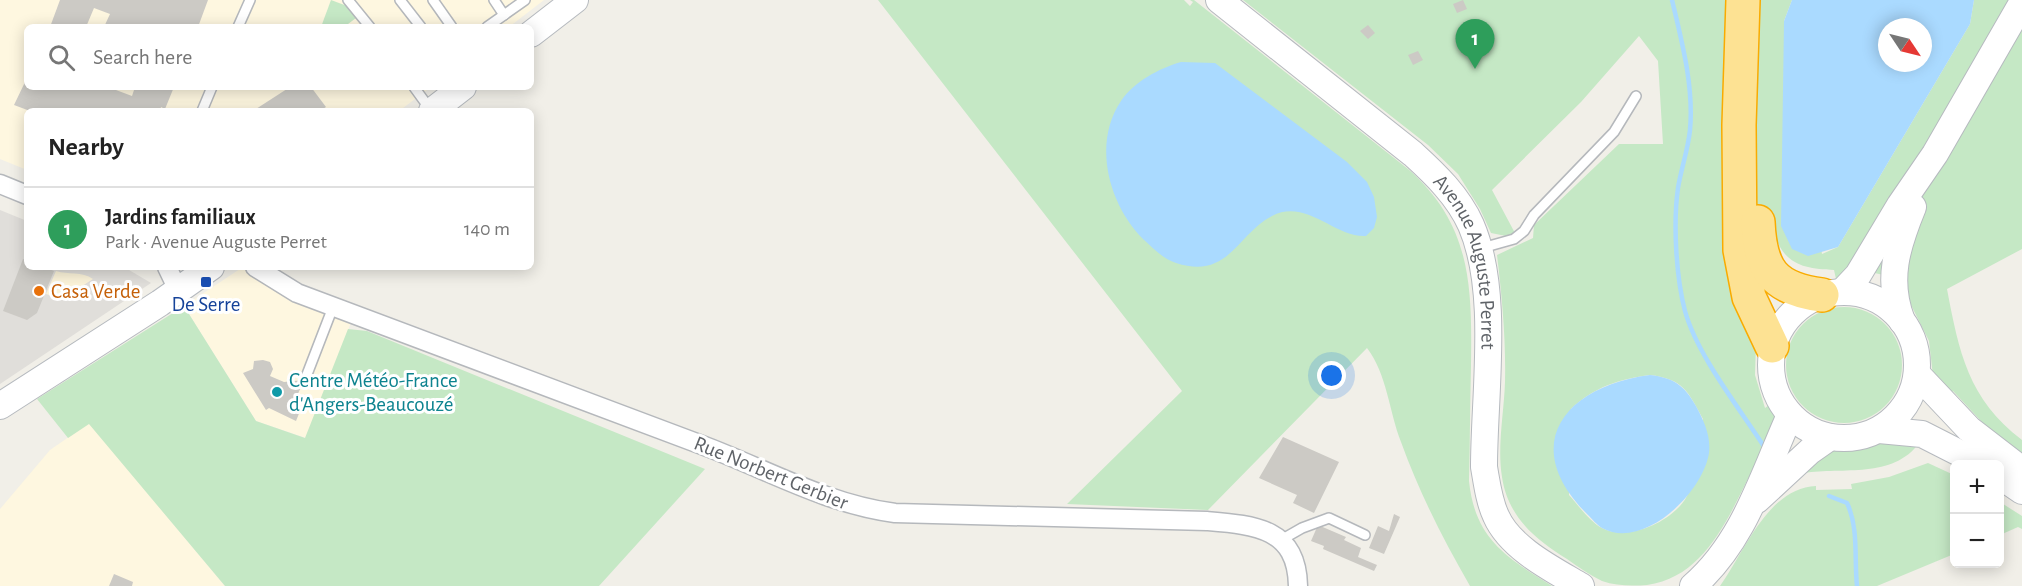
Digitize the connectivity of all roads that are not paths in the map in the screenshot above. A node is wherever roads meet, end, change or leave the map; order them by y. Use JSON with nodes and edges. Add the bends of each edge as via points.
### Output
{"nodes":[{"id":1,"x":250,"y":0,"type":"edge"},
{"id":2,"x":348,"y":0,"type":"edge"},
{"id":3,"x":400,"y":0,"type":"edge"},
{"id":4,"x":433,"y":0,"type":"edge"},
{"id":5,"x":494,"y":0,"type":"edge"},
{"id":6,"x":525,"y":0,"type":"edge"},
{"id":7,"x":575,"y":0,"type":"edge"},
{"id":8,"x":1219,"y":0,"type":"edge"},
{"id":9,"x":1743,"y":0,"type":"edge"},
{"id":10,"x":1760,"y":0,"type":"edge"},
{"id":11,"x":2022,"y":4,"type":"edge"},
{"id":12,"x":504,"y":15,"type":"junction"},
{"id":13,"x":239,"y":24,"type":"edge"},
{"id":14,"x":368,"y":24,"type":"edge"},
{"id":15,"x":419,"y":24,"type":"edge"},
{"id":16,"x":450,"y":24,"type":"edge"},
{"id":17,"x":491,"y":24,"type":"edge"},
{"id":18,"x":534,"y":32,"type":"edge"},
{"id":19,"x":211,"y":90,"type":"edge"},
{"id":20,"x":416,"y":90,"type":"edge"},
{"id":21,"x":459,"y":90,"type":"edge"},
{"id":22,"x":1636,"y":96,"type":"dead end"},
{"id":23,"x":202,"y":108,"type":"edge"},
{"id":24,"x":429,"y":108,"type":"edge"},
{"id":25,"x":435,"y":108,"type":"edge"},
{"id":26,"x":1935,"y":154,"type":"junction"},
{"id":27,"x":0,"y":184,"type":"edge"},
{"id":28,"x":24,"y":194,"type":"edge"},
{"id":29,"x":1479,"y":248,"type":"junction"},
{"id":30,"x":168,"y":270,"type":"edge"},
{"id":31,"x":203,"y":270,"type":"edge"},
{"id":32,"x":260,"y":270,"type":"edge"},
{"id":33,"x":178,"y":290,"type":"junction"},
{"id":34,"x":1832,"y":293,"type":"junction"},
{"id":35,"x":333,"y":307,"type":"junction"},
{"id":36,"x":1902,"y":321,"type":"junction"},
{"id":37,"x":1772,"y":346,"type":"junction"},
{"id":38,"x":1917,"y":374,"type":"junction"},
{"id":39,"x":306,"y":377,"type":"dead end"},
{"id":40,"x":0,"y":406,"type":"edge"},
{"id":41,"x":1790,"y":416,"type":"junction"},
{"id":42,"x":1879,"y":430,"type":"junction"},
{"id":43,"x":1830,"y":437,"type":"junction"},
{"id":44,"x":1971,"y":460,"type":"edge"},
{"id":45,"x":2022,"y":470,"type":"edge"},
{"id":46,"x":2004,"y":479,"type":"edge"},
{"id":47,"x":2022,"y":491,"type":"edge"},
{"id":48,"x":1755,"y":502,"type":"junction"},
{"id":49,"x":1365,"y":535,"type":"dead end"},
{"id":50,"x":1281,"y":540,"type":"junction"},
{"id":51,"x":1298,"y":579,"type":"edge"},
{"id":52,"x":1581,"y":586,"type":"edge"},
{"id":53,"x":1693,"y":586,"type":"edge"}],
"edges":[{"from":1,"to":13,"type":"lane"},
{"from":2,"to":14,"type":"lane"},
{"from":3,"to":15,"type":"lane"},
{"from":4,"to":16,"type":"lane"},
{"from":5,"to":12,"type":"lane"},
{"from":6,"to":12,"type":"lane"},
{"from":7,"to":18,"type":"street"},
{"from":8,"to":29,"type":"street","name":"Avenue Auguste Perret","via":[[1441,179],[1470,223]]},
{"from":9,"to":37,"type":"highway","via":[[1740,250],[1749,297]]},
{"from":10,"to":34,"type":"highway","via":[[1759,247],[1765,265],[1778,281],[1801,292]]},
{"from":11,"to":26,"type":"street"},
{"from":12,"to":17,"type":"lane"},
{"from":19,"to":23,"type":"lane"},
{"from":20,"to":24,"type":"lane"},
{"from":21,"to":25,"type":"street"},
{"from":22,"to":29,"type":"lane","via":[[1614,132],[1534,215],[1524,231],[1514,238]]},
{"from":26,"to":34,"type":"street","via":[[1862,268]]},
{"from":26,"to":36,"type":"street","via":[[1895,258],[1894,294]]},
{"from":27,"to":28,"type":"street"},
{"from":29,"to":52,"type":"street","name":"Avenue Auguste Perret","via":[[1485,275],[1484,467],[1489,496],[1497,519],[1515,542]]},
{"from":30,"to":33,"type":"street"},
{"from":31,"to":33,"type":"street"},
{"from":32,"to":35,"type":"street","name":"Rue Norbert Gerbier","via":[[297,293]]},
{"from":33,"to":40,"type":"street"},
{"from":34,"to":36,"type":"street","via":[[1856,292],[1879,301]]},
{"from":34,"to":37,"type":"street","via":[[1809,300],[1789,315]]},
{"from":35,"to":39,"type":"lane"},
{"from":35,"to":50,"type":"street","name":"Rue Norbert Gerbier","via":[[858,507],[895,513],[1208,521],[1256,527]]},
{"from":36,"to":38,"type":"street","via":[[1916,350]]},
{"from":37,"to":41,"type":"street","via":[[1772,380]]},
{"from":38,"to":42,"type":"street","via":[[1904,406]]},
{"from":38,"to":45,"type":"street","via":[[1968,429]]},
{"from":41,"to":43,"type":"street","via":[[1806,428]]},
{"from":41,"to":48,"type":"street"},
{"from":42,"to":43,"type":"street","via":[[1858,437]]},
{"from":42,"to":44,"type":"street","via":[[1922,434]]},
{"from":43,"to":48,"type":"street"},
{"from":46,"to":47,"type":"street"},
{"from":48,"to":53,"type":"street","via":[[1711,570]]},
{"from":49,"to":50,"type":"lane","via":[[1329,518]]},
{"from":50,"to":51,"type":"street","via":[[1292,554]]}]}
